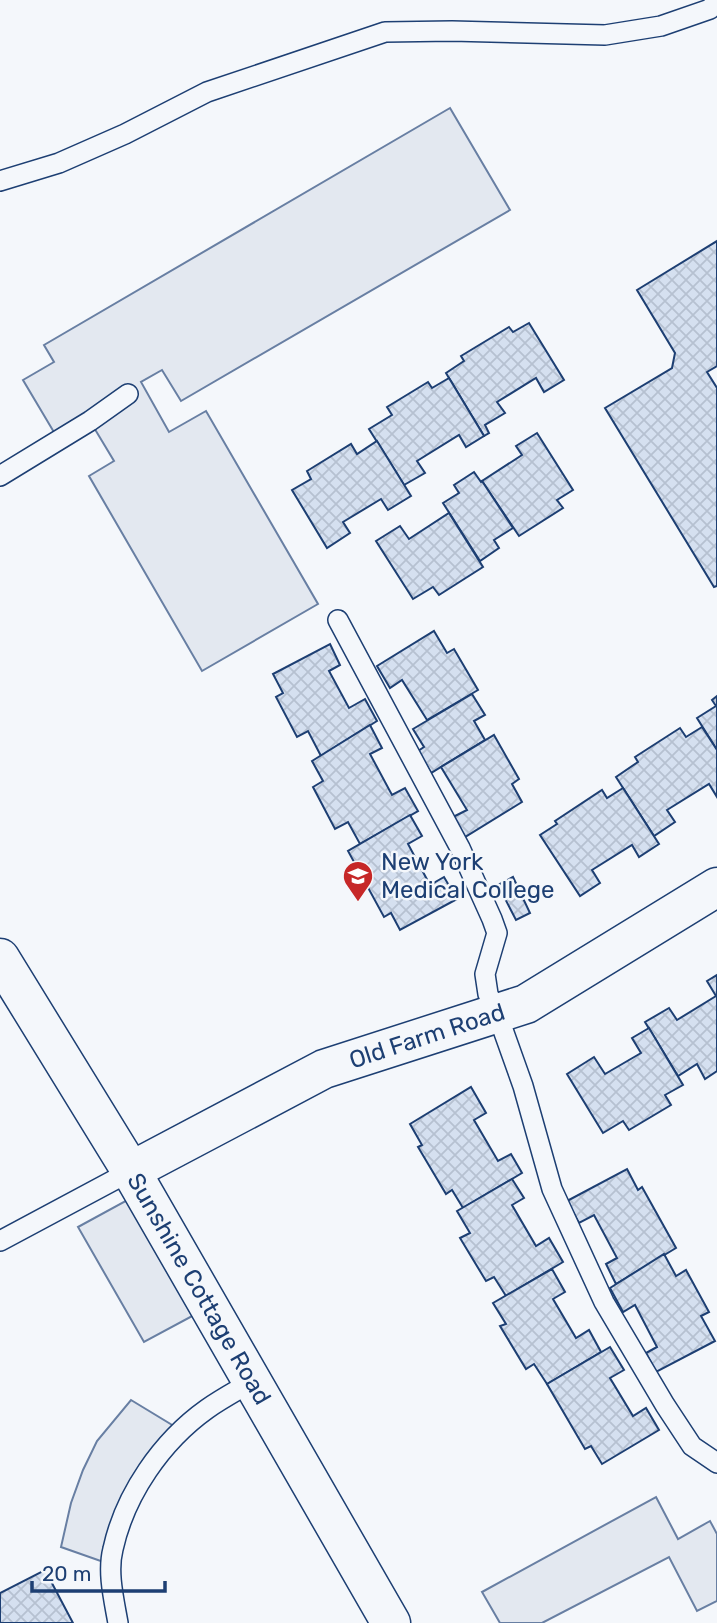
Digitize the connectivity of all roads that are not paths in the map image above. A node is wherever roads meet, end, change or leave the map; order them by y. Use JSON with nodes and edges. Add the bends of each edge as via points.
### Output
{"nodes":[{"id":1,"x":717,"y":0,"type":"edge"},
{"id":2,"x":0,"y":181,"type":"edge"},
{"id":3,"x":128,"y":394,"type":"dead end"},
{"id":4,"x":0,"y":476,"type":"edge"},
{"id":5,"x":338,"y":620,"type":"dead end"},
{"id":6,"x":717,"y":887,"type":"edge"},
{"id":7,"x":0,"y":958,"type":"edge"},
{"id":8,"x":497,"y":1013,"type":"junction"},
{"id":9,"x":131,"y":1171,"type":"junction"},
{"id":10,"x":0,"y":1241,"type":"edge"},
{"id":11,"x":253,"y":1381,"type":"junction"},
{"id":12,"x":717,"y":1463,"type":"edge"},
{"id":13,"x":118,"y":1623,"type":"edge"},
{"id":14,"x":391,"y":1623,"type":"edge"}],
"edges":[{"from":1,"to":2,"type":"lane","via":[[709,9],[661,26],[605,35],[385,33],[207,92],[59,163]]},
{"from":3,"to":4,"type":"lane"},
{"from":5,"to":8,"type":"lane","via":[[460,848],[492,919],[497,933],[485,979]]},
{"from":6,"to":8,"type":"street","name":"Old Farm Road","via":[[526,1004]]},
{"from":7,"to":9,"type":"street","name":"Sunshine Cottage Road"},
{"from":8,"to":9,"type":"street","name":"Old Farm Road","via":[[324,1069]]},
{"from":8,"to":12,"type":"lane","via":[[552,1189],[604,1302],[692,1446]]},
{"from":9,"to":10,"type":"lane"},
{"from":9,"to":11,"type":"street","name":"Sunshine Cottage Road"},
{"from":11,"to":13,"type":"lane","via":[[206,1410],[168,1443],[132,1499],[112,1550]]},
{"from":11,"to":14,"type":"street","name":"Sunshine Cottage Road"}]}
